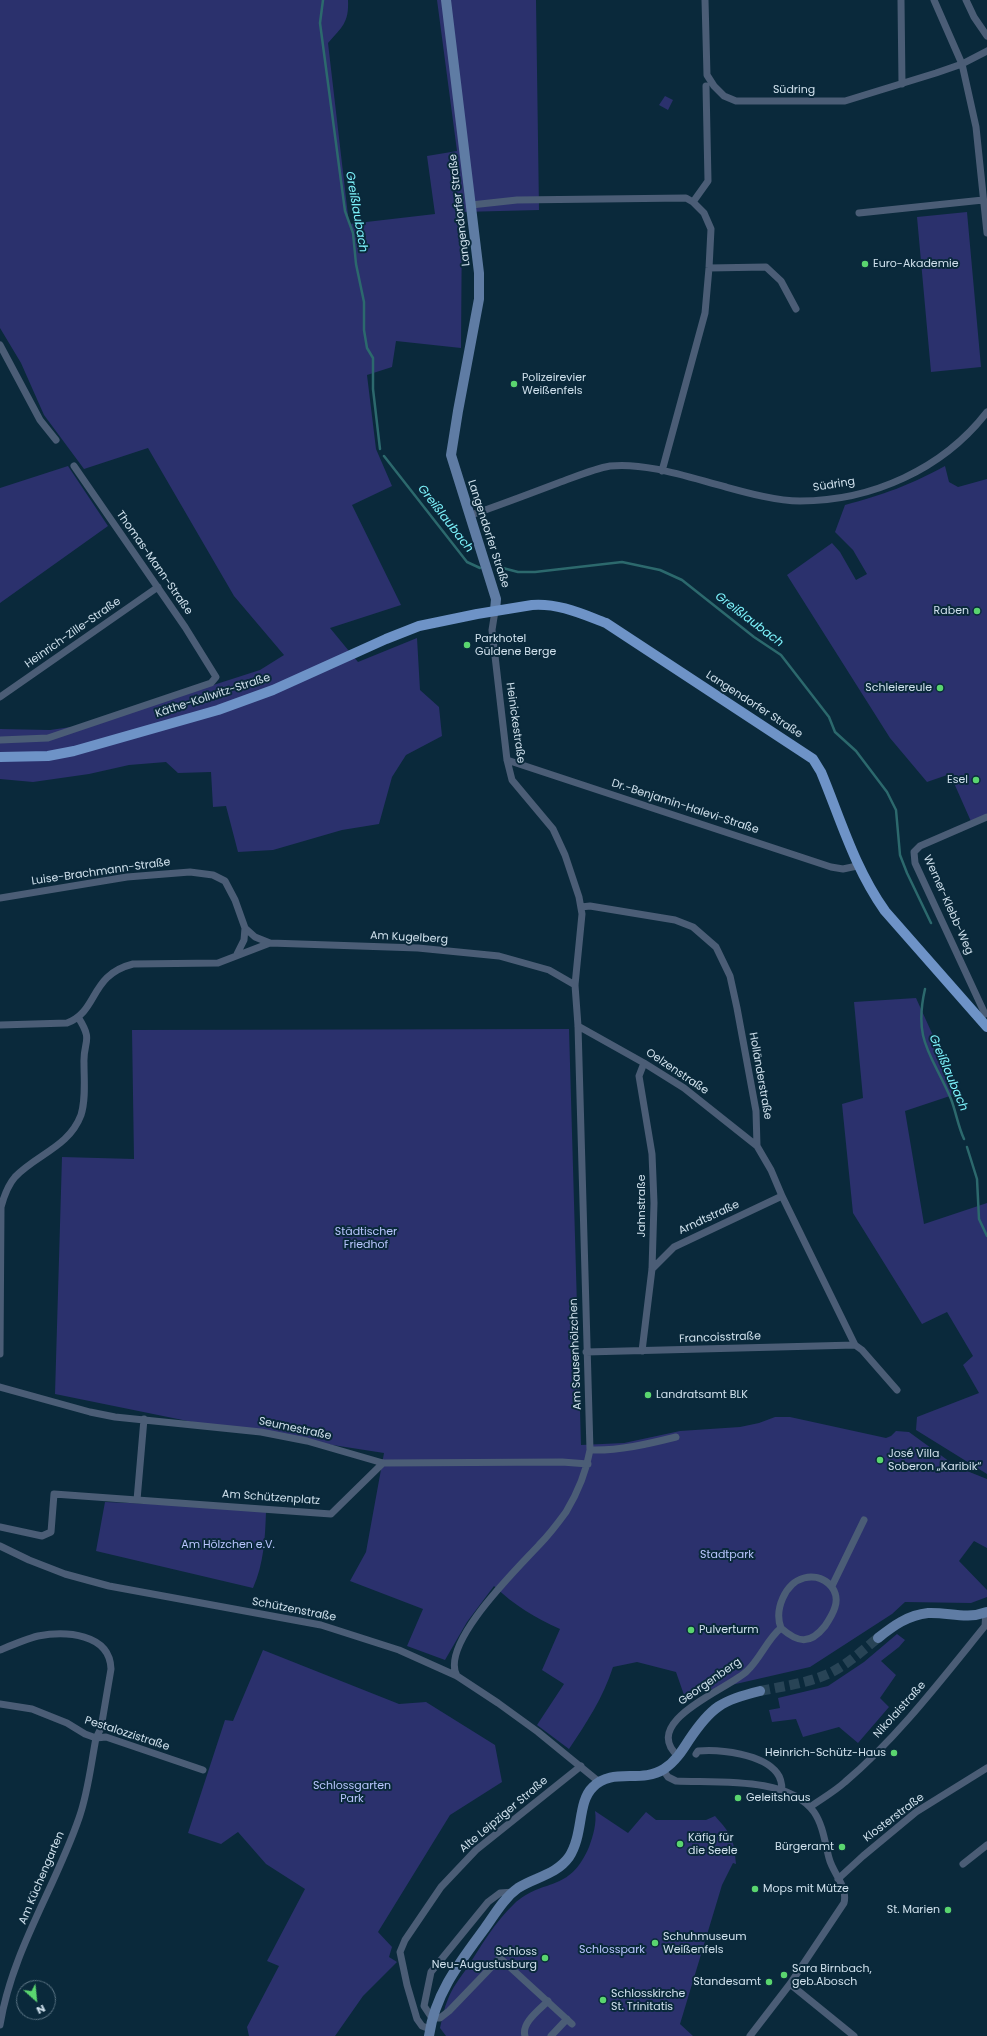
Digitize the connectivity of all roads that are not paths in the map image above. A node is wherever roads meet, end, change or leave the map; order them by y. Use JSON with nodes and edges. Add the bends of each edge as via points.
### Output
{"nodes":[{"id":1,"x":446,"y":0,"type":"edge"},
{"id":2,"x":705,"y":0,"type":"edge"},
{"id":3,"x":901,"y":0,"type":"edge"},
{"id":4,"x":934,"y":0,"type":"edge"},
{"id":5,"x":966,"y":0,"type":"edge"},
{"id":6,"x":987,"y":36,"type":"edge"},
{"id":7,"x":987,"y":51,"type":"edge"},
{"id":8,"x":962,"y":64,"type":"junction"},
{"id":9,"x":902,"y":84,"type":"junction"},
{"id":10,"x":706,"y":86,"type":"dead end"},
{"id":11,"x":983,"y":200,"type":"junction"},
{"id":12,"x":693,"y":202,"type":"junction"},
{"id":13,"x":471,"y":205,"type":"junction"},
{"id":14,"x":859,"y":213,"type":"dead end"},
{"id":15,"x":987,"y":233,"type":"edge"},
{"id":16,"x":709,"y":268,"type":"junction"},
{"id":17,"x":796,"y":309,"type":"dead end"},
{"id":18,"x":0,"y":345,"type":"edge"},
{"id":19,"x":987,"y":412,"type":"edge"},
{"id":20,"x":56,"y":440,"type":"dead end"},
{"id":21,"x":74,"y":466,"type":"dead end"},
{"id":22,"x":662,"y":471,"type":"junction"},
{"id":23,"x":470,"y":516,"type":"junction"},
{"id":24,"x":158,"y":588,"type":"junction"},
{"id":25,"x":495,"y":611,"type":"junction"},
{"id":26,"x":0,"y":698,"type":"edge"},
{"id":27,"x":0,"y":740,"type":"edge"},
{"id":28,"x":0,"y":757,"type":"edge"},
{"id":29,"x":507,"y":760,"type":"junction"},
{"id":30,"x":987,"y":817,"type":"edge"},
{"id":31,"x":857,"y":866,"type":"junction"},
{"id":32,"x":0,"y":898,"type":"edge"},
{"id":33,"x":582,"y":907,"type":"junction"},
{"id":34,"x":245,"y":928,"type":"junction"},
{"id":35,"x":270,"y":943,"type":"junction"},
{"id":36,"x":237,"y":954,"type":"junction"},
{"id":37,"x":575,"y":985,"type":"junction"},
{"id":38,"x":979,"y":1017,"type":"junction"},
{"id":39,"x":78,"y":1018,"type":"junction"},
{"id":40,"x":0,"y":1026,"type":"edge"},
{"id":41,"x":578,"y":1026,"type":"junction"},
{"id":42,"x":987,"y":1027,"type":"edge"},
{"id":43,"x":644,"y":1062,"type":"junction"},
{"id":44,"x":757,"y":1146,"type":"junction"},
{"id":45,"x":782,"y":1196,"type":"junction"},
{"id":46,"x":652,"y":1269,"type":"junction"},
{"id":47,"x":855,"y":1345,"type":"junction"},
{"id":48,"x":642,"y":1351,"type":"junction"},
{"id":49,"x":586,"y":1352,"type":"junction"},
{"id":50,"x":0,"y":1354,"type":"edge"},
{"id":51,"x":0,"y":1387,"type":"edge"},
{"id":52,"x":897,"y":1390,"type":"dead end"},
{"id":53,"x":144,"y":1419,"type":"junction"},
{"id":54,"x":676,"y":1437,"type":"dead end"},
{"id":55,"x":590,"y":1450,"type":"junction"},
{"id":56,"x":383,"y":1463,"type":"junction"},
{"id":57,"x":588,"y":1464,"type":"junction"},
{"id":58,"x":137,"y":1500,"type":"junction"},
{"id":59,"x":864,"y":1520,"type":"dead end"},
{"id":60,"x":0,"y":1527,"type":"edge"},
{"id":61,"x":0,"y":1546,"type":"edge"},
{"id":62,"x":832,"y":1586,"type":"junction"},
{"id":63,"x":987,"y":1612,"type":"edge"},
{"id":64,"x":781,"y":1628,"type":"junction"},
{"id":65,"x":878,"y":1638,"type":"tunnel mouth"},
{"id":66,"x":0,"y":1650,"type":"edge"},
{"id":67,"x":457,"y":1676,"type":"junction"},
{"id":68,"x":760,"y":1691,"type":"tunnel mouth"},
{"id":69,"x":0,"y":1704,"type":"edge"},
{"id":70,"x":96,"y":1738,"type":"junction"},
{"id":71,"x":696,"y":1754,"type":"dead end"},
{"id":72,"x":678,"y":1756,"type":"junction"},
{"id":73,"x":581,"y":1766,"type":"junction"},
{"id":74,"x":987,"y":1768,"type":"edge"},
{"id":75,"x":203,"y":1770,"type":"dead end"},
{"id":76,"x":663,"y":1770,"type":"junction"},
{"id":77,"x":598,"y":1782,"type":"junction"},
{"id":78,"x":782,"y":1790,"type":"junction"},
{"id":79,"x":810,"y":1807,"type":"junction"},
{"id":80,"x":987,"y":1845,"type":"edge"},
{"id":81,"x":963,"y":1864,"type":"dead end"},
{"id":82,"x":838,"y":1879,"type":"junction"},
{"id":83,"x":514,"y":1892,"type":"junction"},
{"id":84,"x":790,"y":1984,"type":"junction"},
{"id":85,"x":548,"y":2001,"type":"junction"},
{"id":86,"x":432,"y":2018,"type":"junction"},
{"id":87,"x":0,"y":2025,"type":"edge"},
{"id":88,"x":429,"y":2033,"type":"edge"},
{"id":89,"x":525,"y":2036,"type":"edge"},
{"id":90,"x":551,"y":2036,"type":"edge"},
{"id":91,"x":750,"y":2036,"type":"edge"},
{"id":92,"x":854,"y":2036,"type":"edge"}],
"edges":[{"from":1,"to":13,"type":"main road","name":"Langendorfer Straße"},
{"from":2,"to":9,"type":"street","name":"Südring","via":[[707,75],[724,96],[736,101],[845,101]]},
{"from":3,"to":9,"type":"street"},
{"from":4,"to":8,"type":"street"},
{"from":5,"to":6,"type":"street"},
{"from":7,"to":8,"type":"street","name":"Südring"},
{"from":8,"to":9,"type":"street","name":"Südring"},
{"from":8,"to":11,"type":"street","via":[[976,127]]},
{"from":10,"to":12,"type":"street","via":[[708,181]]},
{"from":11,"to":14,"type":"street"},
{"from":11,"to":15,"type":"street"},
{"from":12,"to":13,"type":"street","via":[[686,198],[517,200]]},
{"from":12,"to":16,"type":"street","via":[[704,213],[711,229]]},
{"from":13,"to":23,"type":"main road","name":"Langendorfer Straße","via":[[479,273],[479,299],[451,455]]},
{"from":16,"to":17,"type":"street","via":[[766,267],[781,281]]},
{"from":16,"to":22,"type":"street","via":[[705,314]]},
{"from":18,"to":20,"type":"street","via":[[40,420]]},
{"from":19,"to":22,"type":"street","name":"Südring","via":[[967,435],[933,463],[897,481],[829,500],[798,501],[748,493]]},
{"from":21,"to":24,"type":"street","name":"Thomas-Mann-Straße"},
{"from":22,"to":23,"type":"street","name":"Südring","via":[[610,466],[576,476]]},
{"from":23,"to":25,"type":"main road","name":"Langendorfer Straße","via":[[496,599]]},
{"from":24,"to":26,"type":"street","name":"Heinrich-Zille-Straße"},
{"from":24,"to":27,"type":"street","name":"Thomas-Mann-Straße","via":[[215,674],[216,677],[211,683],[48,738]]},
{"from":25,"to":28,"type":"main road","name":"Käthe-Kollwitz-Straße","via":[[429,624],[404,632],[273,690],[218,710],[74,751],[48,756]]},
{"from":25,"to":29,"type":"street","name":"Heinickestraße","via":[[492,630]]},
{"from":25,"to":31,"type":"main road","name":"Langendorfer Straße","via":[[546,605],[572,610],[606,623],[808,754],[821,772]]},
{"from":29,"to":31,"type":"street","name":"Dr.-Benjamin-Halevi-Straße","via":[[831,867],[843,869]]},
{"from":29,"to":33,"type":"street","name":"Heinickestraße","via":[[512,780],[552,829],[565,855]]},
{"from":30,"to":38,"type":"street","name":"Werner-Klebb-Weg","via":[[920,846],[914,852],[915,863],[985,1014]]},
{"from":31,"to":38,"type":"main road","name":"Langendorfer Straße","via":[[885,911]]},
{"from":32,"to":34,"type":"street","name":"Luise-Brachmann-Straße","via":[[127,877],[190,872],[225,881]]},
{"from":33,"to":37,"type":"street","name":"Heinickestraße"},
{"from":33,"to":44,"type":"street","name":"Holländerstraße","via":[[590,906],[675,920],[693,927],[716,947],[730,976],[737,1008],[758,1124]]},
{"from":34,"to":35,"type":"street","via":[[255,937]]},
{"from":34,"to":36,"type":"street","via":[[244,940]]},
{"from":35,"to":36,"type":"street","name":"Am Kugelberg"},
{"from":35,"to":37,"type":"street","name":"Am Kugelberg","via":[[418,948],[499,956],[549,970]]},
{"from":36,"to":39,"type":"street","name":"Am Kugelberg","via":[[218,962],[133,964],[122,967],[111,972],[102,981]]},
{"from":37,"to":41,"type":"street","name":"Am Sausenhölzchen"},
{"from":38,"to":42,"type":"main road","name":"Langendorfer Straße"},
{"from":39,"to":40,"type":"street","via":[[67,1023]]},
{"from":39,"to":50,"type":"street","via":[[86,1030],[88,1039],[84,1060],[81,1115],[69,1136],[15,1177],[5,1192],[1,1207]]},
{"from":41,"to":43,"type":"street","name":"Oelzenstraße"},
{"from":41,"to":49,"type":"street","name":"Am Sausenhölzchen"},
{"from":43,"to":44,"type":"street","name":"Oelzenstraße","via":[[684,1088]]},
{"from":43,"to":46,"type":"street","name":"Jahnstraße","via":[[639,1076],[652,1154]]},
{"from":44,"to":45,"type":"street"},
{"from":45,"to":46,"type":"street","name":"Arndtstraße","via":[[674,1247]]},
{"from":45,"to":47,"type":"street"},
{"from":46,"to":48,"type":"street","name":"Jahnstraße"},
{"from":47,"to":48,"type":"street","name":"Francoisstraße"},
{"from":47,"to":52,"type":"street"},
{"from":48,"to":49,"type":"street","name":"Francoisstraße"},
{"from":49,"to":55,"type":"street","name":"Am Sausenhölzchen"},
{"from":51,"to":53,"type":"street","name":"Seumestraße","via":[[90,1412]]},
{"from":53,"to":56,"type":"street","name":"Seumestraße","via":[[261,1432],[307,1441]]},
{"from":53,"to":58,"type":"street"},
{"from":54,"to":55,"type":"street","via":[[650,1444]]},
{"from":55,"to":57,"type":"street","name":"Am Sausenhölzchen"},
{"from":56,"to":57,"type":"street","name":"Seumestraße"},
{"from":56,"to":58,"type":"street","name":"Am Schützenplatz","via":[[330,1514]]},
{"from":57,"to":67,"type":"street","name":"Am Sausenhölzchen","via":[[582,1483],[566,1512],[491,1597],[470,1625],[453,1663]]},
{"from":58,"to":60,"type":"street","name":"Am Schützenplatz","via":[[54,1494],[51,1532],[42,1536]]},
{"from":59,"to":62,"type":"street"},
{"from":61,"to":67,"type":"street","name":"Schützenstraße","via":[[64,1574],[109,1586],[321,1625],[399,1650]]},
{"from":62,"to":64,"type":"street","via":[[817,1577],[808,1577],[794,1583],[787,1590],[781,1605]]},
{"from":62,"to":64,"type":"street","via":[[836,1596],[835,1607],[829,1621],[814,1638],[797,1639]]},
{"from":63,"to":65,"type":"main road","via":[[969,1616],[928,1613],[918,1615],[898,1623]]},
{"from":63,"to":79,"type":"street","name":"Nikolaistraße","via":[[985,1626],[923,1701],[869,1760],[840,1786]]},
{"from":64,"to":72,"type":"street","name":"Georgenberg","via":[[747,1672],[730,1685],[694,1705],[670,1728],[670,1746]]},
{"from":66,"to":70,"type":"street","name":"Am Küchengarten","via":[[37,1636],[62,1633],[80,1636],[100,1646],[111,1659],[111,1669],[101,1728]]},
{"from":67,"to":73,"type":"street","name":"Schützenstraße","via":[[498,1703]]},
{"from":68,"to":72,"type":"main road","via":[[717,1706],[701,1723]]},
{"from":69,"to":70,"type":"street","name":"Pestalozzistraße","via":[[32,1709]]},
{"from":70,"to":75,"type":"street","name":"Pestalozzistraße","via":[[106,1737]]},
{"from":70,"to":87,"type":"street","name":"Am Küchengarten","via":[[80,1817],[17,1963],[4,2002]]},
{"from":71,"to":78,"type":"street","via":[[698,1751],[717,1750],[761,1761],[778,1774]]},
{"from":72,"to":76,"type":"main road"},
{"from":73,"to":77,"type":"street","name":"Schützenstraße"},
{"from":73,"to":88,"type":"street","name":"Alte Leipziger Straße","via":[[476,1850],[440,1887],[405,1940],[400,1952],[407,1985],[417,2018]]},
{"from":74,"to":82,"type":"street","name":"Klosterstraße","via":[[916,1812]]},
{"from":76,"to":77,"type":"main road","via":[[647,1776],[613,1776]]},
{"from":76,"to":78,"type":"street","via":[[668,1777],[676,1781],[737,1782]]},
{"from":77,"to":83,"type":"main road","via":[[585,1798],[578,1838],[568,1857],[556,1870],[523,1885]]},
{"from":78,"to":79,"type":"street","via":[[798,1797]]},
{"from":79,"to":82,"type":"street","via":[[818,1819]]},
{"from":80,"to":81,"type":"street"},
{"from":82,"to":84,"type":"street","via":[[845,1890],[844,1902]]},
{"from":83,"to":86,"type":"main road","via":[[497,1910],[444,1986]]},
{"from":83,"to":86,"type":"street","via":[[500,1893],[488,1902],[431,1972],[424,2006]]},
{"from":84,"to":91,"type":"street"},
{"from":84,"to":92,"type":"street"},
{"from":85,"to":86,"type":"street","via":[[500,1958],[449,2012],[440,2018]]},
{"from":85,"to":89,"type":"street","via":[[525,2025]]},
{"from":85,"to":90,"type":"street","via":[[570,2022]]},
{"from":86,"to":88,"type":"main road"}]}
